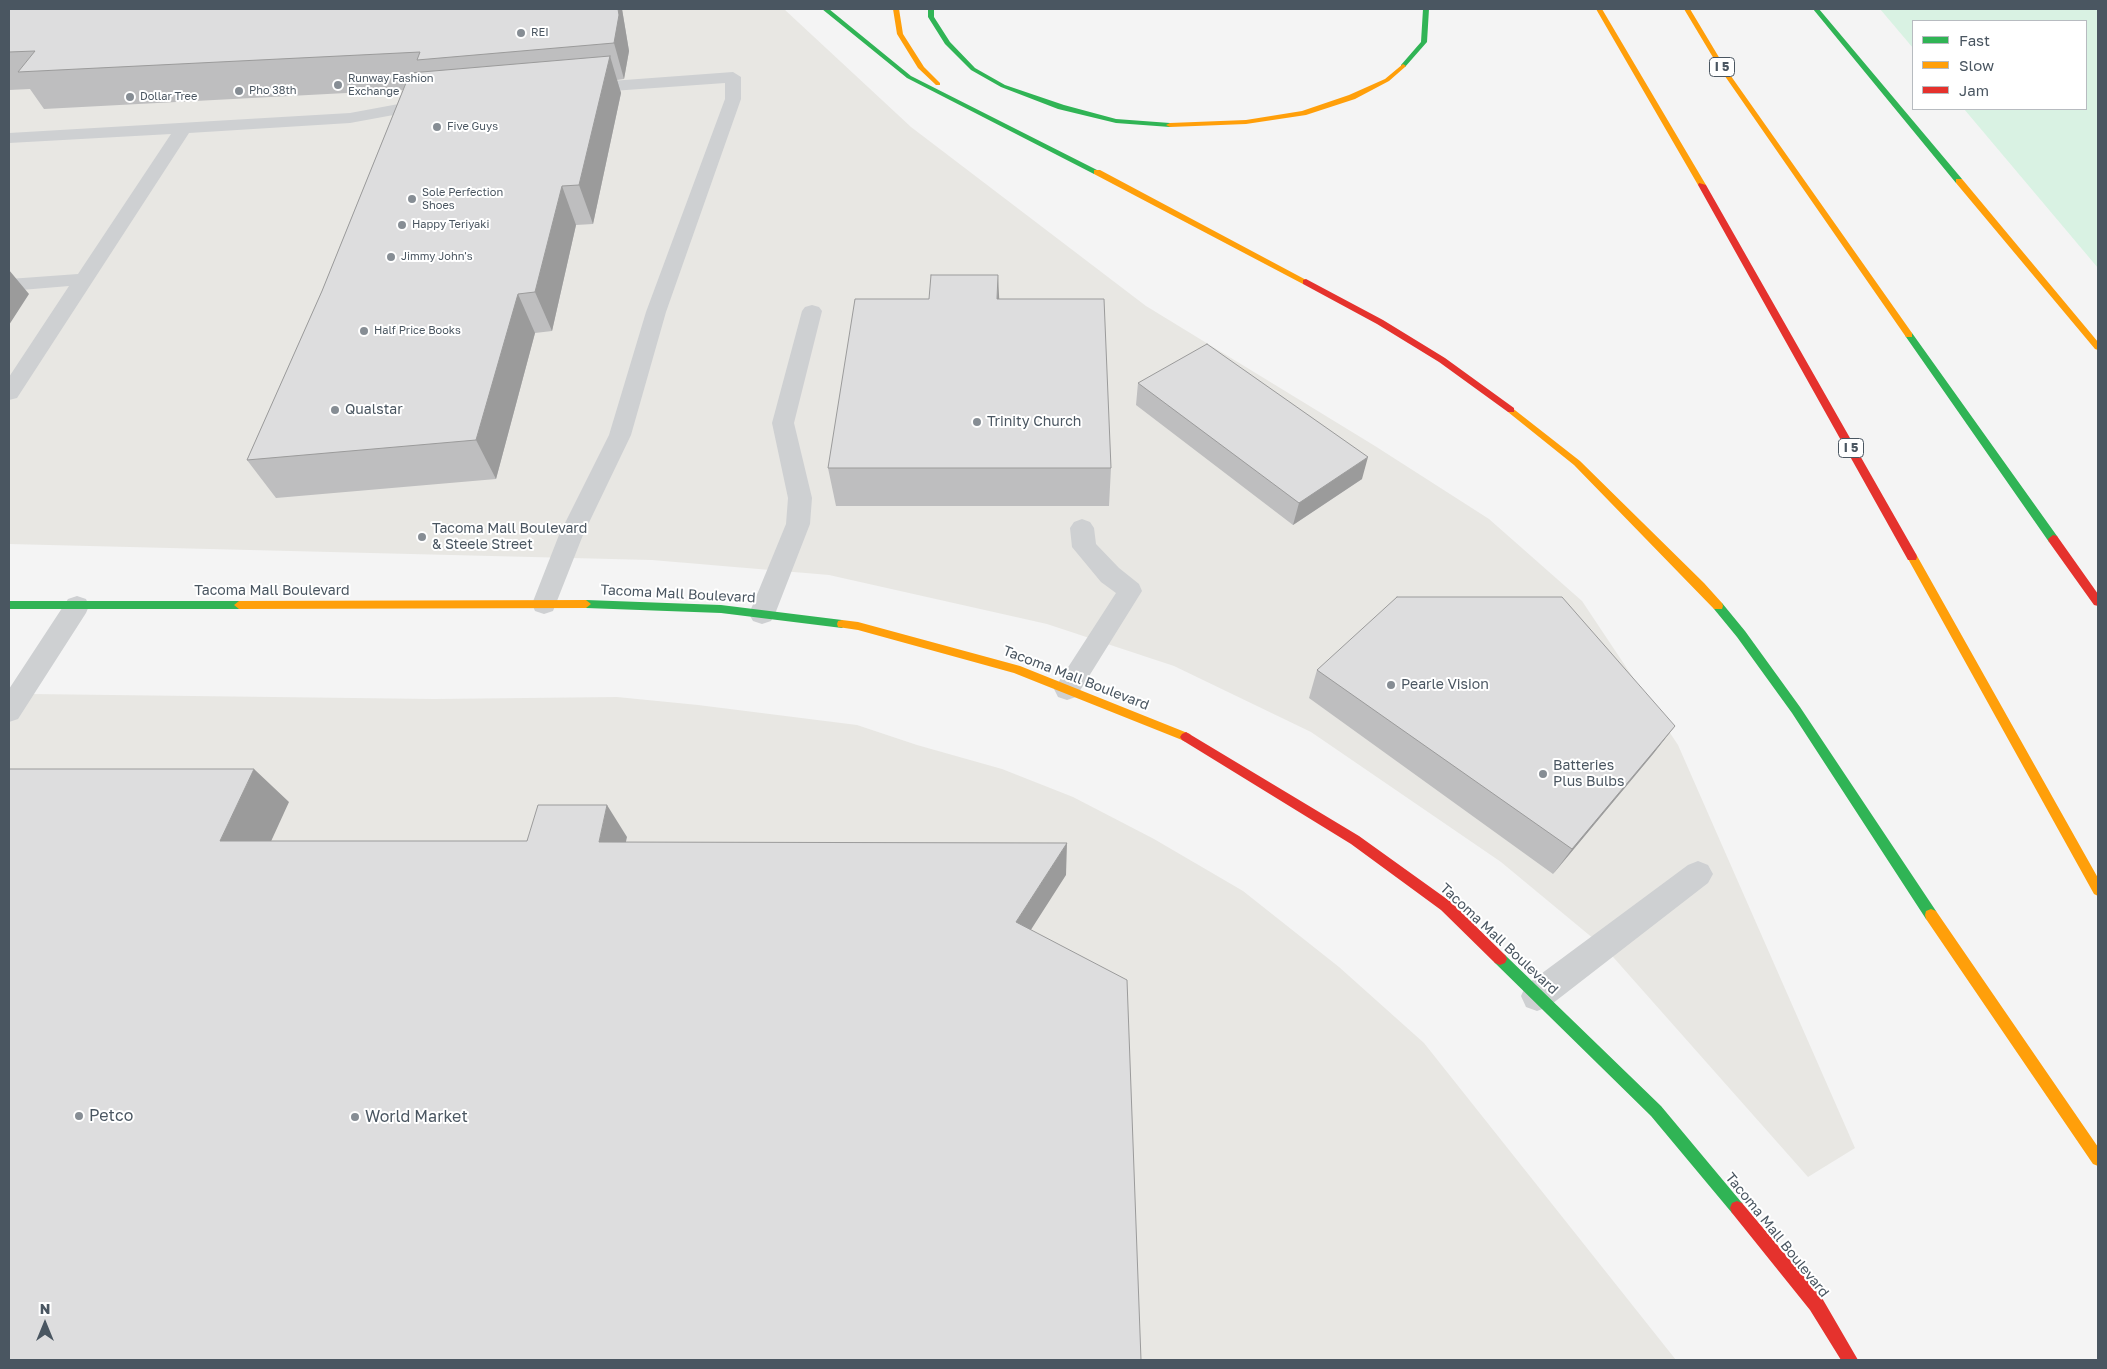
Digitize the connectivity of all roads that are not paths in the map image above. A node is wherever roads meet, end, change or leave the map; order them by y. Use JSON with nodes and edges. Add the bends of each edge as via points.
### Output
{"nodes":[{"id":1,"x":825,"y":9,"type":"edge"},
{"id":2,"x":896,"y":9,"type":"edge"},
{"id":3,"x":931,"y":9,"type":"edge"},
{"id":4,"x":1426,"y":9,"type":"edge"},
{"id":5,"x":1599,"y":9,"type":"edge"},
{"id":6,"x":1687,"y":9,"type":"edge"},
{"id":7,"x":1816,"y":9,"type":"edge"},
{"id":8,"x":1822,"y":9,"type":"edge"},
{"id":9,"x":1850,"y":50,"type":"junction"},
{"id":10,"x":572,"y":89,"type":"edge"},
{"id":11,"x":449,"y":101,"type":"edge"},
{"id":12,"x":961,"y":105,"type":"junction"},
{"id":13,"x":183,"y":129,"type":"junction"},
{"id":14,"x":9,"y":138,"type":"edge"},
{"id":15,"x":84,"y":279,"type":"junction"},
{"id":16,"x":9,"y":285,"type":"edge"},
{"id":17,"x":812,"y":311,"type":"dead end"},
{"id":18,"x":2098,"y":347,"type":"edge"},
{"id":19,"x":9,"y":392,"type":"edge"},
{"id":20,"x":1082,"y":528,"type":"dead end"},
{"id":21,"x":2098,"y":602,"type":"edge"},
{"id":22,"x":544,"y":604,"type":"junction"},
{"id":23,"x":9,"y":606,"type":"edge"},
{"id":24,"x":77,"y":606,"type":"junction"},
{"id":25,"x":762,"y":614,"type":"junction"},
{"id":26,"x":1067,"y":688,"type":"junction"},
{"id":27,"x":9,"y":711,"type":"edge"},
{"id":28,"x":1698,"y":874,"type":"dead end"},
{"id":29,"x":2098,"y":890,"type":"edge"},
{"id":30,"x":1537,"y":996,"type":"junction"},
{"id":31,"x":2098,"y":1159,"type":"edge"},
{"id":32,"x":1850,"y":1360,"type":"edge"}],
"edges":[{"from":1,"to":12,"type":"main road","via":[[909,76]]},
{"from":2,"to":12,"type":"main road","via":[[900,34],[921,68]]},
{"from":3,"to":4,"type":"main road","via":[[931,17],[947,43],[973,68],[1003,86],[1061,107],[1116,121],[1177,125],[1303,113],[1352,97],[1388,80],[1408,62],[1424,42]]},
{"from":5,"to":29,"type":"main road","number":"I 5","via":[[1744,256]]},
{"from":6,"to":21,"type":"main road","number":"I 5","via":[[1723,69],[1792,170]]},
{"from":7,"to":9,"type":"main road"},
{"from":8,"to":9,"type":"main road"},
{"from":9,"to":18,"type":"main road"},
{"from":10,"to":22,"type":"lane","via":[[733,76],[733,99],[656,312],[620,435],[571,536]]},
{"from":11,"to":13,"type":"lane","via":[[350,118]]},
{"from":12,"to":31,"type":"main road","via":[[1148,197],[1380,322],[1513,411],[1577,463],[1700,586],[1741,634],[1796,710],[1879,839]]},
{"from":13,"to":14,"type":"lane"},
{"from":13,"to":15,"type":"lane"},
{"from":15,"to":16,"type":"lane"},
{"from":15,"to":19,"type":"lane"},
{"from":17,"to":25,"type":"lane","via":[[783,423],[800,498],[798,524]]},
{"from":20,"to":26,"type":"lane","via":[[1084,547],[1130,591]]},
{"from":22,"to":24,"type":"main road","name":"Tacoma Mall Boulevard"},
{"from":22,"to":25,"type":"main road","name":"Tacoma Mall Boulevard","via":[[634,605]]},
{"from":23,"to":24,"type":"main road","name":"Tacoma Mall Boulevard"},
{"from":24,"to":27,"type":"lane"},
{"from":25,"to":26,"type":"main road","name":"Tacoma Mall Boulevard","via":[[858,626],[1016,669]]},
{"from":26,"to":30,"type":"main road","name":"Tacoma Mall Boulevard","via":[[1186,737],[1355,840],[1446,906]]},
{"from":28,"to":30,"type":"lane"},
{"from":30,"to":32,"type":"main road","name":"Tacoma Mall Boulevard","via":[[1656,1111],[1816,1304]]}]}
